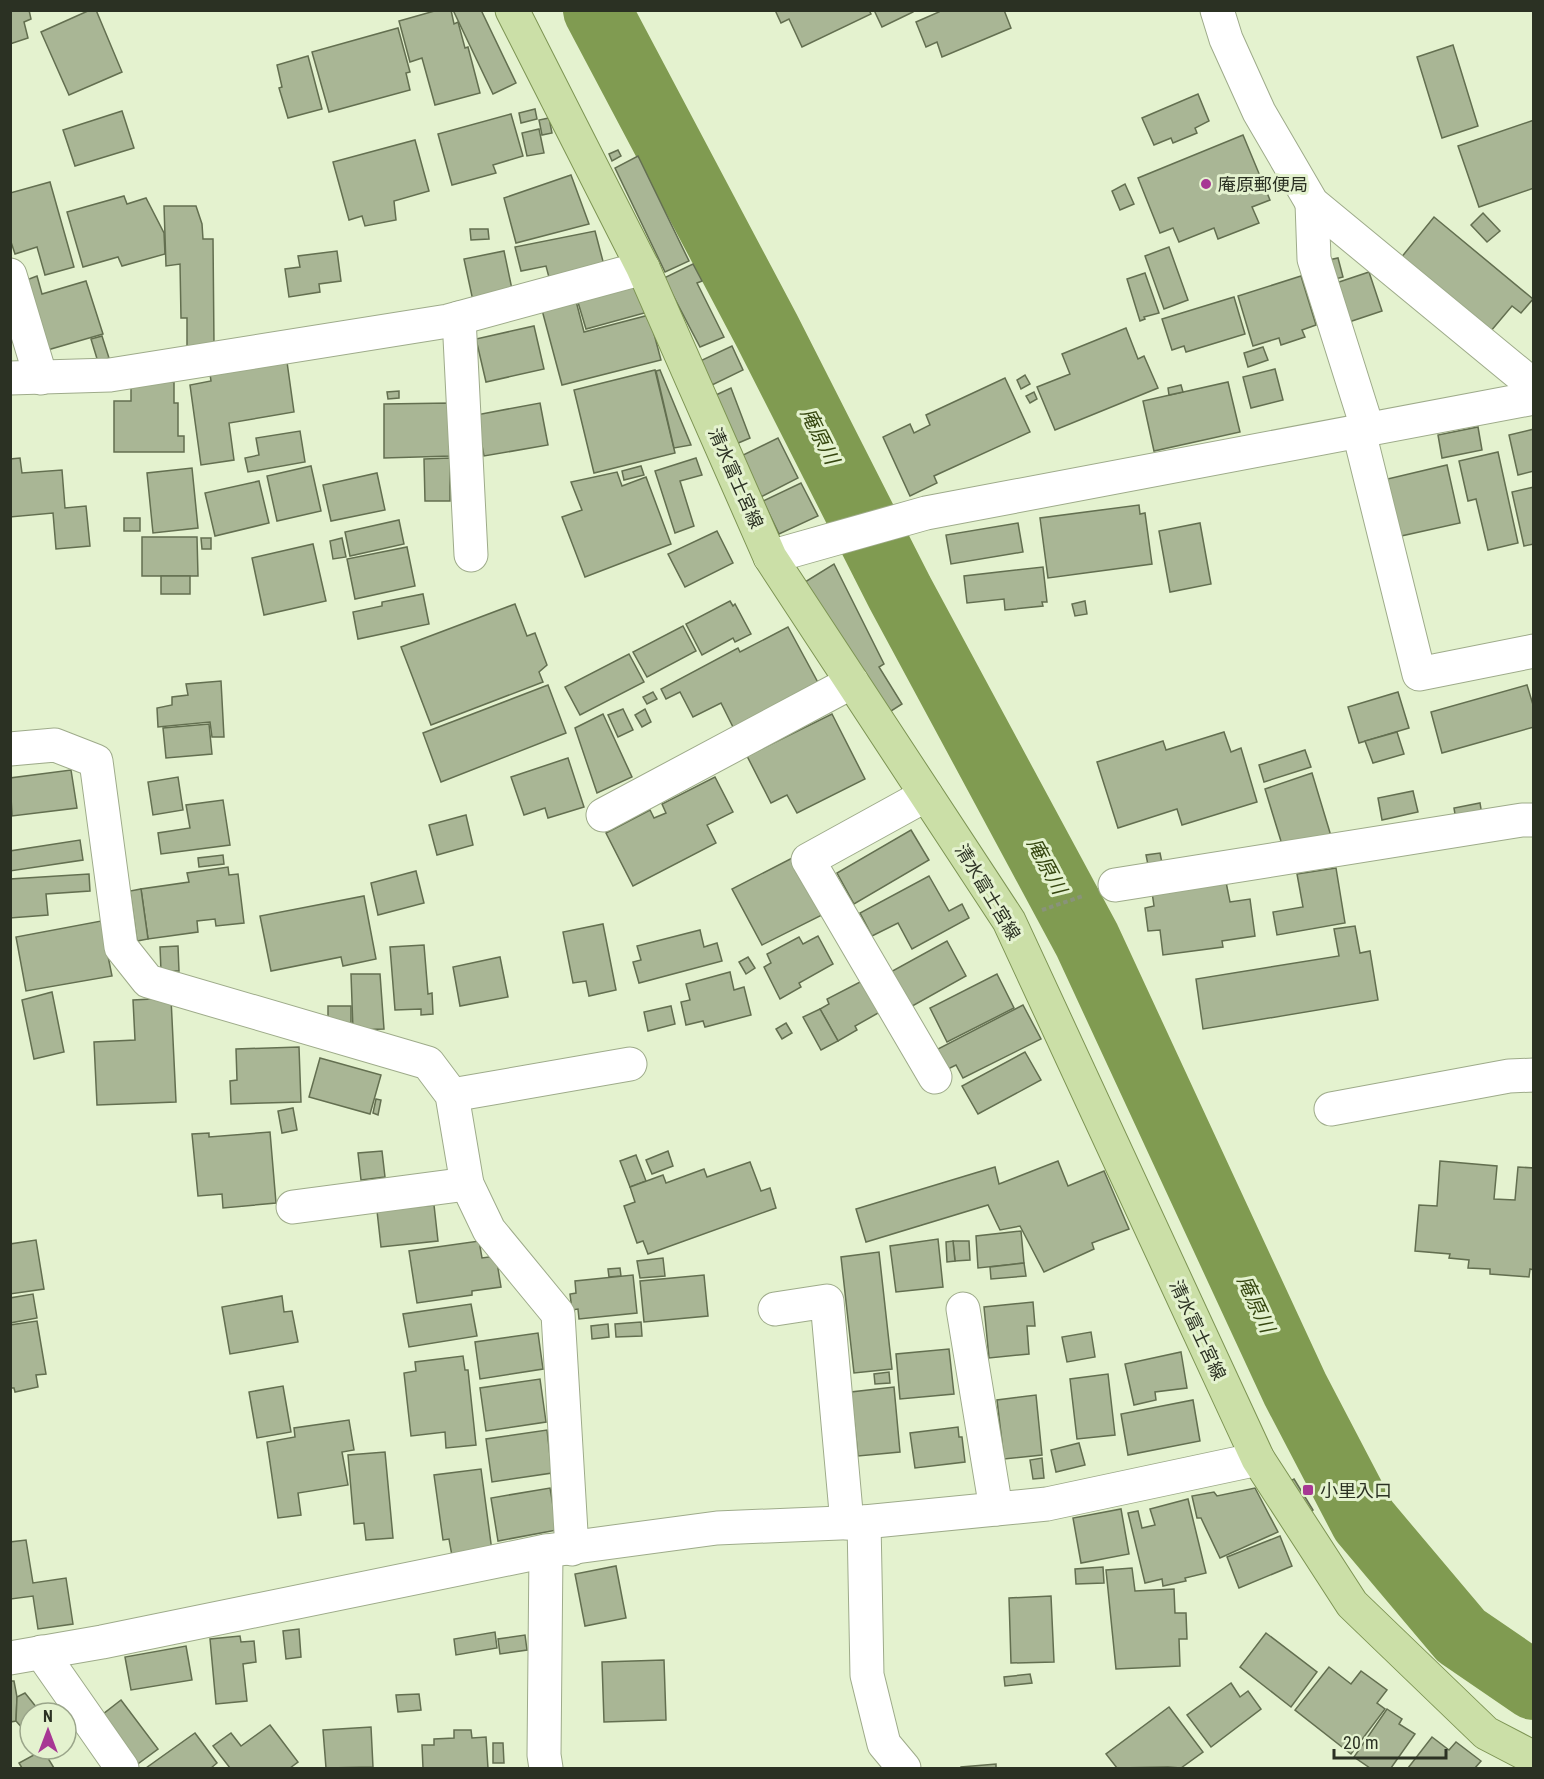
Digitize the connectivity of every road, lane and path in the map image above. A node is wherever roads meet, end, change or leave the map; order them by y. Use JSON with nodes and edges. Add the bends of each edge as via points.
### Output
{"nodes":[{"id":1,"x":512,"y":10,"type":"edge"},
{"id":2,"x":1217,"y":10,"type":"edge"},
{"id":3,"x":1312,"y":203,"type":"junction"},
{"id":4,"x":643,"y":268,"type":"junction"},
{"id":5,"x":10,"y":275,"type":"edge"},
{"id":6,"x":459,"y":318,"type":"junction"},
{"id":7,"x":26,"y":378,"type":"edge"},
{"id":8,"x":1533,"y":386,"type":"edge"},
{"id":9,"x":1533,"y":398,"type":"edge"},
{"id":10,"x":1363,"y":431,"type":"junction"},
{"id":11,"x":471,"y":555,"type":"dead end"},
{"id":12,"x":770,"y":557,"type":"junction"},
{"id":13,"x":1533,"y":651,"type":"edge"},
{"id":14,"x":852,"y":682,"type":"junction"},
{"id":15,"x":10,"y":748,"type":"edge"},
{"id":16,"x":926,"y":795,"type":"junction"},
{"id":17,"x":603,"y":815,"type":"dead end"},
{"id":18,"x":1533,"y":820,"type":"edge"},
{"id":19,"x":1115,"y":885,"type":"joint"},
{"id":20,"x":1032,"y":913,"type":"dead end"},
{"id":21,"x":630,"y":1064,"type":"dead end"},
{"id":22,"x":1533,"y":1075,"type":"edge"},
{"id":23,"x":934,"y":1077,"type":"dead end"},
{"id":24,"x":452,"y":1095,"type":"junction"},
{"id":25,"x":1331,"y":1109,"type":"dead end"},
{"id":26,"x":467,"y":1184,"type":"junction"},
{"id":27,"x":293,"y":1207,"type":"dead end"},
{"id":28,"x":776,"y":1309,"type":"dead end"},
{"id":29,"x":963,"y":1309,"type":"dead end"},
{"id":30,"x":1258,"y":1459,"type":"junction"},
{"id":31,"x":996,"y":1509,"type":"junction"},
{"id":32,"x":855,"y":1522,"type":"junction"},
{"id":33,"x":559,"y":1550,"type":"junction"},
{"id":34,"x":26,"y":1655,"type":"edge"},
{"id":35,"x":1533,"y":1758,"type":"edge"},
{"id":36,"x":122,"y":1768,"type":"edge"},
{"id":37,"x":546,"y":1768,"type":"edge"},
{"id":38,"x":904,"y":1768,"type":"edge"}],
"edges":[{"from":1,"to":4,"type":"main road","name":"清水富士宮線"},
{"from":2,"to":3,"type":"street","via":[[1259,112]]},
{"from":3,"to":8,"type":"street"},
{"from":3,"to":10,"type":"street","via":[[1314,259]]},
{"from":4,"to":6,"type":"street"},
{"from":4,"to":12,"type":"main road","name":"清水富士宮線"},
{"from":5,"to":7,"type":"street"},
{"from":6,"to":7,"type":"street","via":[[110,375]]},
{"from":6,"to":11,"type":"street"},
{"from":9,"to":10,"type":"street"},
{"from":10,"to":12,"type":"street","via":[[926,513]]},
{"from":10,"to":13,"type":"street","via":[[1419,674]]},
{"from":12,"to":14,"type":"main road","name":"清水富士宮線"},
{"from":14,"to":16,"type":"main road","name":"清水富士宮線"},
{"from":14,"to":17,"type":"street"},
{"from":15,"to":24,"type":"street","via":[[55,745],[96,761],[121,947],[147,981],[428,1063]]},
{"from":16,"to":23,"type":"street","via":[[808,860]]},
{"from":16,"to":30,"type":"main road","name":"清水富士宮線","via":[[1009,921]]},
{"from":18,"to":19,"type":"street"},
{"from":19,"to":20,"type":"path"},
{"from":21,"to":24,"type":"street"},
{"from":22,"to":25,"type":"street"},
{"from":24,"to":26,"type":"street"},
{"from":26,"to":27,"type":"street"},
{"from":26,"to":33,"type":"street","via":[[489,1230],[558,1314]]},
{"from":28,"to":32,"type":"street","via":[[827,1301]]},
{"from":29,"to":31,"type":"street"},
{"from":30,"to":31,"type":"street","via":[[1047,1504]]},
{"from":30,"to":35,"type":"main road","name":"清水富士宮線","via":[[1352,1604],[1486,1733]]},
{"from":31,"to":32,"type":"street"},
{"from":32,"to":33,"type":"street","via":[[717,1528]]},
{"from":32,"to":38,"type":"street","via":[[867,1675],[884,1744]]},
{"from":33,"to":34,"type":"street"},
{"from":33,"to":37,"type":"street"},
{"from":34,"to":36,"type":"street"}]}
